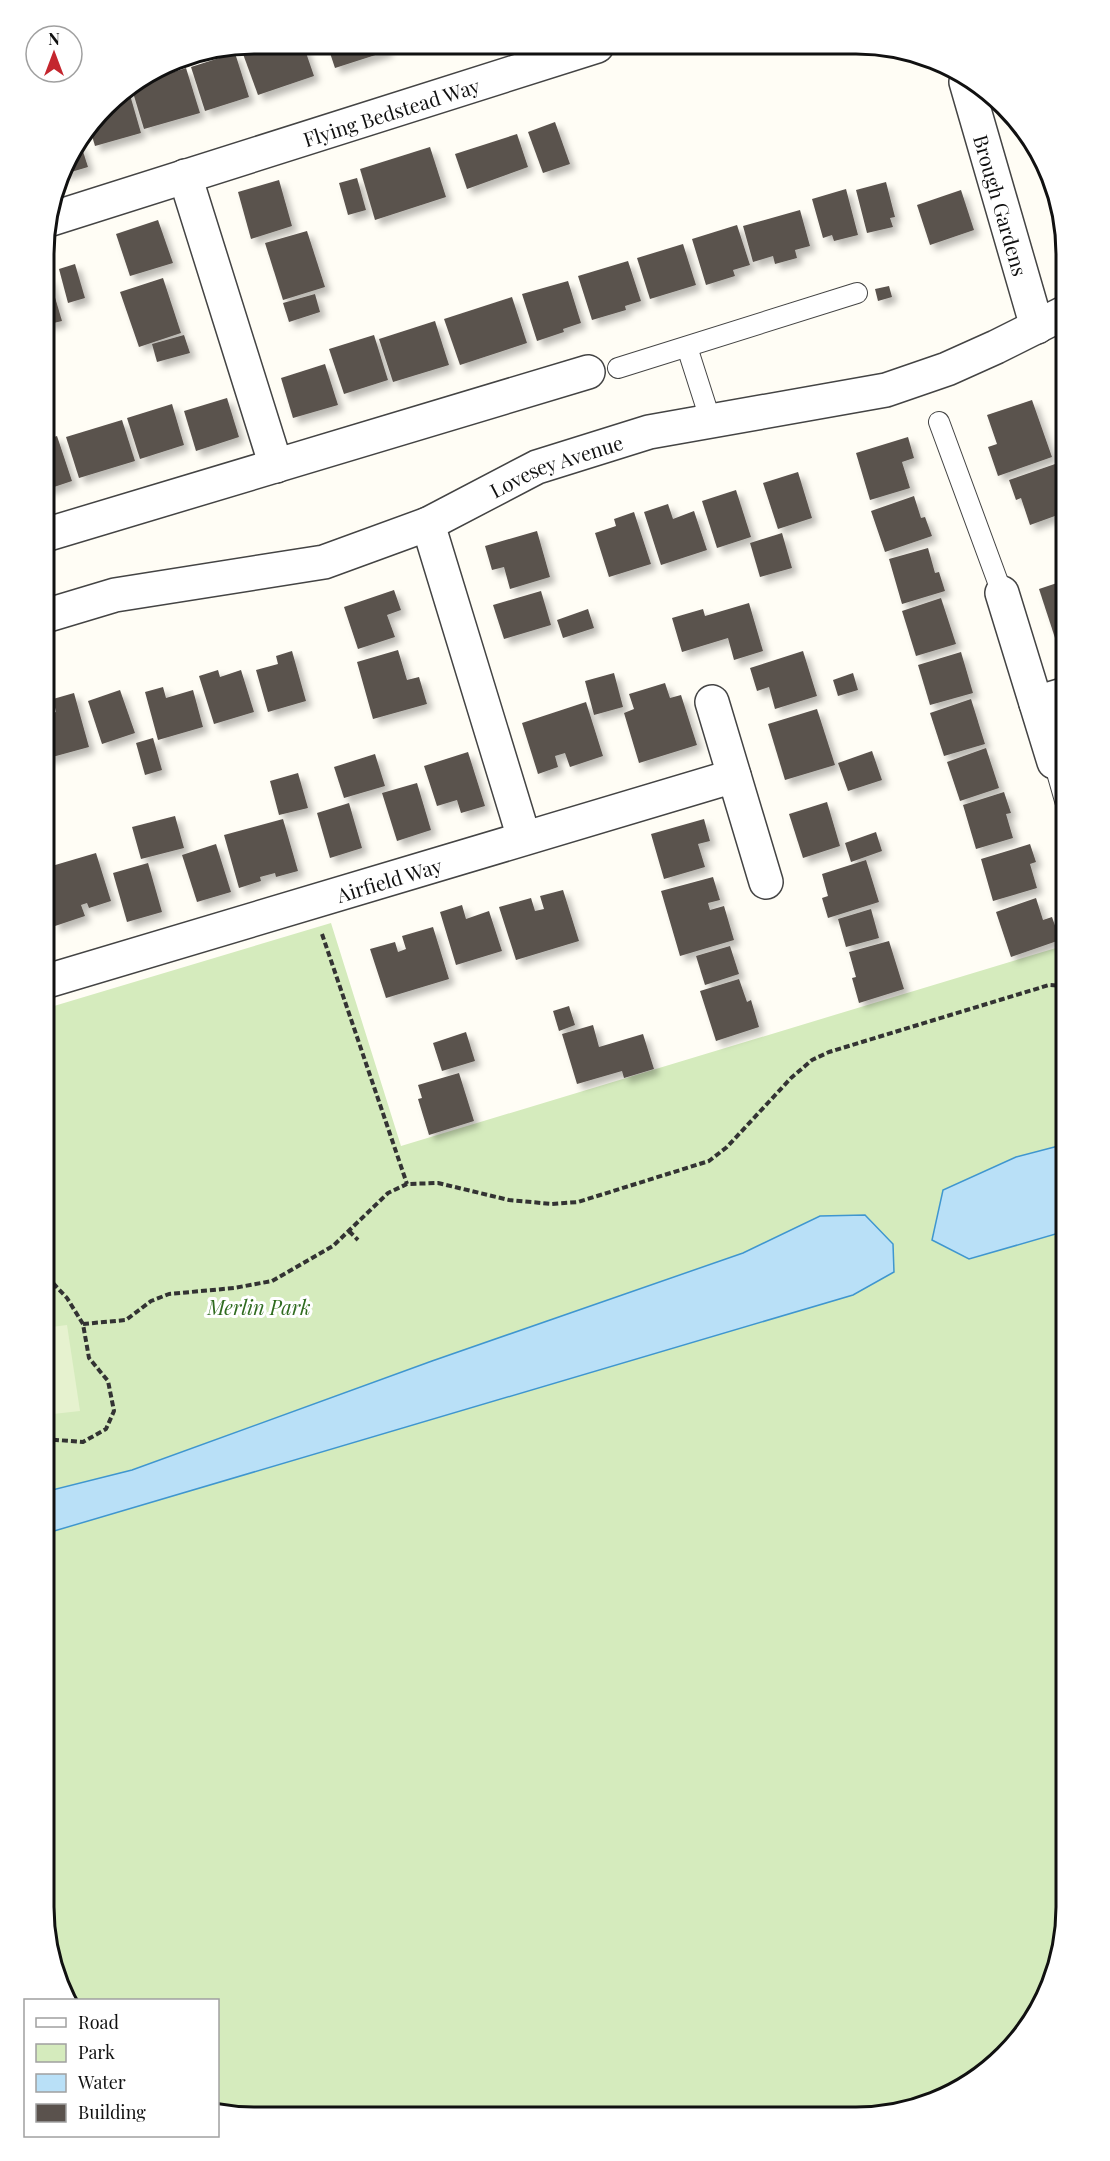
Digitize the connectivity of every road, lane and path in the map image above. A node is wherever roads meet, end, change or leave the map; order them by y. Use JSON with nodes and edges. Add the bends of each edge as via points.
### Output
{"nodes":[{"id":1,"x":572,"y":54,"type":"edge"},
{"id":2,"x":968,"y":89,"type":"edge"},
{"id":3,"x":185,"y":176,"type":"junction"},
{"id":4,"x":58,"y":217,"type":"edge"},
{"id":5,"x":857,"y":293,"type":"dead end"},
{"id":6,"x":1056,"y":317,"type":"edge"},
{"id":7,"x":1037,"y":327,"type":"junction"},
{"id":8,"x":687,"y":347,"type":"junction"},
{"id":9,"x":603,"y":370,"type":"joint"},
{"id":10,"x":711,"y":422,"type":"junction"},
{"id":11,"x":939,"y":422,"type":"dead end"},
{"id":12,"x":276,"y":466,"type":"junction"},
{"id":13,"x":428,"y":524,"type":"junction"},
{"id":14,"x":54,"y":532,"type":"edge"},
{"id":15,"x":1002,"y":592,"type":"joint"},
{"id":16,"x":54,"y":613,"type":"edge"},
{"id":17,"x":1051,"y":698,"type":"edge"},
{"id":18,"x":712,"y":702,"type":"dead end"},
{"id":19,"x":1054,"y":762,"type":"joint"},
{"id":20,"x":1056,"y":769,"type":"edge"},
{"id":21,"x":734,"y":776,"type":"junction"},
{"id":22,"x":524,"y":838,"type":"junction"},
{"id":23,"x":766,"y":882,"type":"dead end"},
{"id":24,"x":312,"y":902,"type":"junction"},
{"id":25,"x":54,"y":979,"type":"edge"},
{"id":26,"x":1056,"y":985,"type":"edge"},
{"id":27,"x":407,"y":1184,"type":"junction"},
{"id":28,"x":349,"y":1231,"type":"junction"},
{"id":29,"x":357,"y":1240,"type":"dead end"},
{"id":30,"x":54,"y":1284,"type":"edge"},
{"id":31,"x":83,"y":1324,"type":"junction"},
{"id":32,"x":54,"y":1440,"type":"edge"}],
"edges":[{"from":1,"to":3,"type":"street","name":"Flying Bedstead Way"},
{"from":2,"to":7,"type":"street","name":"Brough Gardens"},
{"from":3,"to":4,"type":"street","name":"Flying Bedstead Way"},
{"from":3,"to":12,"type":"street"},
{"from":5,"to":8,"type":"lane"},
{"from":6,"to":7,"type":"street","name":"Lovesey Avenue"},
{"from":7,"to":10,"type":"street","name":"Lovesey Avenue","via":[[947,369],[886,390]]},
{"from":8,"to":9,"type":"lane"},
{"from":8,"to":10,"type":"lane"},
{"from":9,"to":12,"type":"street"},
{"from":10,"to":13,"type":"street","name":"Lovesey Avenue","via":[[649,432],[537,467]]},
{"from":11,"to":15,"type":"lane"},
{"from":12,"to":14,"type":"street"},
{"from":13,"to":16,"type":"street","name":"Lovesey Avenue","via":[[324,562],[115,596]]},
{"from":13,"to":22,"type":"street"},
{"from":15,"to":17,"type":"street"},
{"from":17,"to":19,"type":"street"},
{"from":18,"to":21,"type":"street"},
{"from":19,"to":20,"type":"lane"},
{"from":21,"to":22,"type":"street","name":"Airfield Way"},
{"from":21,"to":23,"type":"street"},
{"from":22,"to":24,"type":"street","name":"Airfield Way"},
{"from":24,"to":25,"type":"street","name":"Airfield Way"},
{"from":24,"to":27,"type":"path"},
{"from":26,"to":27,"type":"path","via":[[812,1060],[727,1147],[709,1161],[676,1173],[578,1202],[552,1204],[509,1200],[438,1183]]},
{"from":27,"to":28,"type":"path","via":[[388,1193]]},
{"from":28,"to":29,"type":"path"},
{"from":28,"to":31,"type":"path","via":[[333,1246],[272,1281],[169,1294],[126,1320]]},
{"from":30,"to":31,"type":"path"},
{"from":31,"to":32,"type":"path","via":[[89,1358],[108,1380],[114,1411],[106,1429],[83,1442]]}]}
